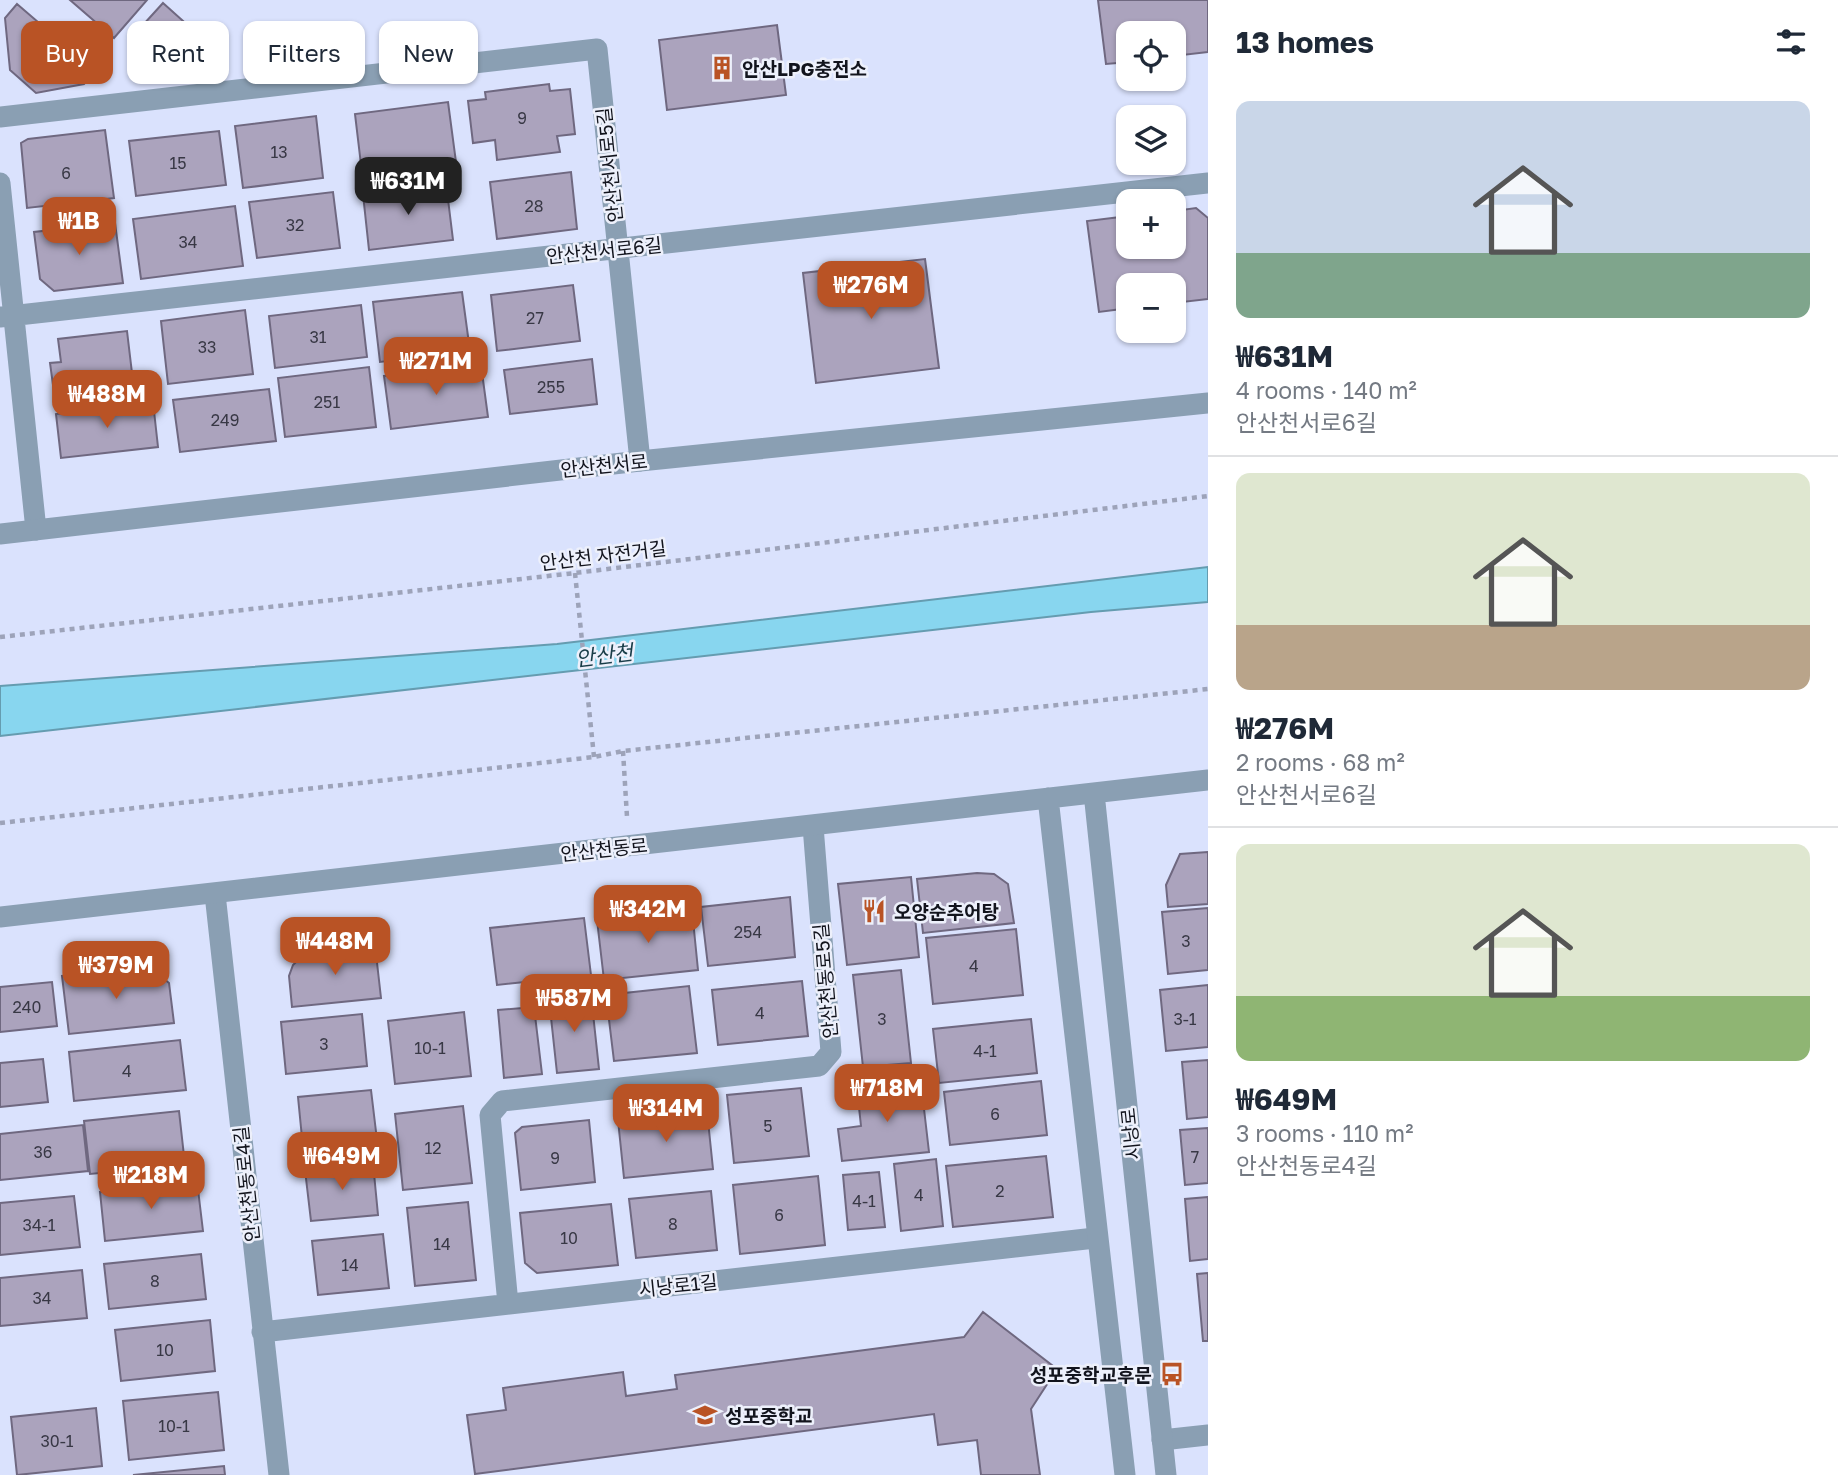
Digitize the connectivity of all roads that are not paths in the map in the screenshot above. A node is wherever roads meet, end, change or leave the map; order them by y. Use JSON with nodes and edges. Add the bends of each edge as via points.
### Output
{"nodes":[{"id":1,"x":0,"y":117,"type":"edge"},
{"id":2,"x":0,"y":183,"type":"edge"},
{"id":3,"x":1208,"y":183,"type":"edge"},
{"id":4,"x":618,"y":249,"type":"junction"},
{"id":5,"x":8,"y":316,"type":"edge"},
{"id":6,"x":1208,"y":403,"type":"edge"},
{"id":7,"x":640,"y":461,"type":"junction"},
{"id":8,"x":36,"y":530,"type":"junction"},
{"id":9,"x":0,"y":534,"type":"edge"},
{"id":10,"x":1208,"y":780,"type":"edge"},
{"id":11,"x":1094,"y":793,"type":"junction"},
{"id":12,"x":1048,"y":798,"type":"junction"},
{"id":13,"x":813,"y":826,"type":"junction"},
{"id":14,"x":215,"y":894,"type":"junction"},
{"id":15,"x":0,"y":917,"type":"edge"},
{"id":16,"x":1096,"y":1238,"type":"junction"},
{"id":17,"x":508,"y":1304,"type":"junction"},
{"id":18,"x":262,"y":1332,"type":"junction"},
{"id":19,"x":1208,"y":1434,"type":"edge"},
{"id":20,"x":1162,"y":1440,"type":"junction"},
{"id":21,"x":279,"y":1475,"type":"edge"},
{"id":22,"x":1125,"y":1475,"type":"edge"},
{"id":23,"x":1167,"y":1475,"type":"edge"}],
"edges":[{"from":1,"to":4,"type":"street","name":"안산천서로5길","via":[[597,49]]},
{"from":2,"to":5,"type":"street"},
{"from":3,"to":4,"type":"street","name":"안산천서로6길"},
{"from":4,"to":5,"type":"street","name":"안산천서로6길"},
{"from":4,"to":7,"type":"street","name":"안산천서로5길"},
{"from":5,"to":8,"type":"street"},
{"from":6,"to":7,"type":"street","name":"안산천서로"},
{"from":7,"to":8,"type":"street","name":"안산천서로"},
{"from":8,"to":9,"type":"street","name":"안산천서로"},
{"from":10,"to":11,"type":"street","name":"안산천동로"},
{"from":11,"to":12,"type":"street","name":"안산천동로"},
{"from":11,"to":20,"type":"street","name":"시낭로"},
{"from":12,"to":13,"type":"street","name":"안산천동로"},
{"from":12,"to":16,"type":"street"},
{"from":13,"to":14,"type":"street","name":"안산천동로"},
{"from":13,"to":17,"type":"street","name":"안산천동로5길","via":[[831,1052],[819,1066],[502,1101],[490,1115]]},
{"from":14,"to":15,"type":"street","name":"안산천동로"},
{"from":14,"to":18,"type":"street","name":"안산천동로4길"},
{"from":16,"to":17,"type":"street","name":"시낭로1길"},
{"from":16,"to":22,"type":"street"},
{"from":17,"to":18,"type":"street","name":"시낭로1길"},
{"from":18,"to":21,"type":"street","name":"안산천동로4길"},
{"from":19,"to":20,"type":"street"},
{"from":20,"to":23,"type":"street","name":"시낭로"}]}
